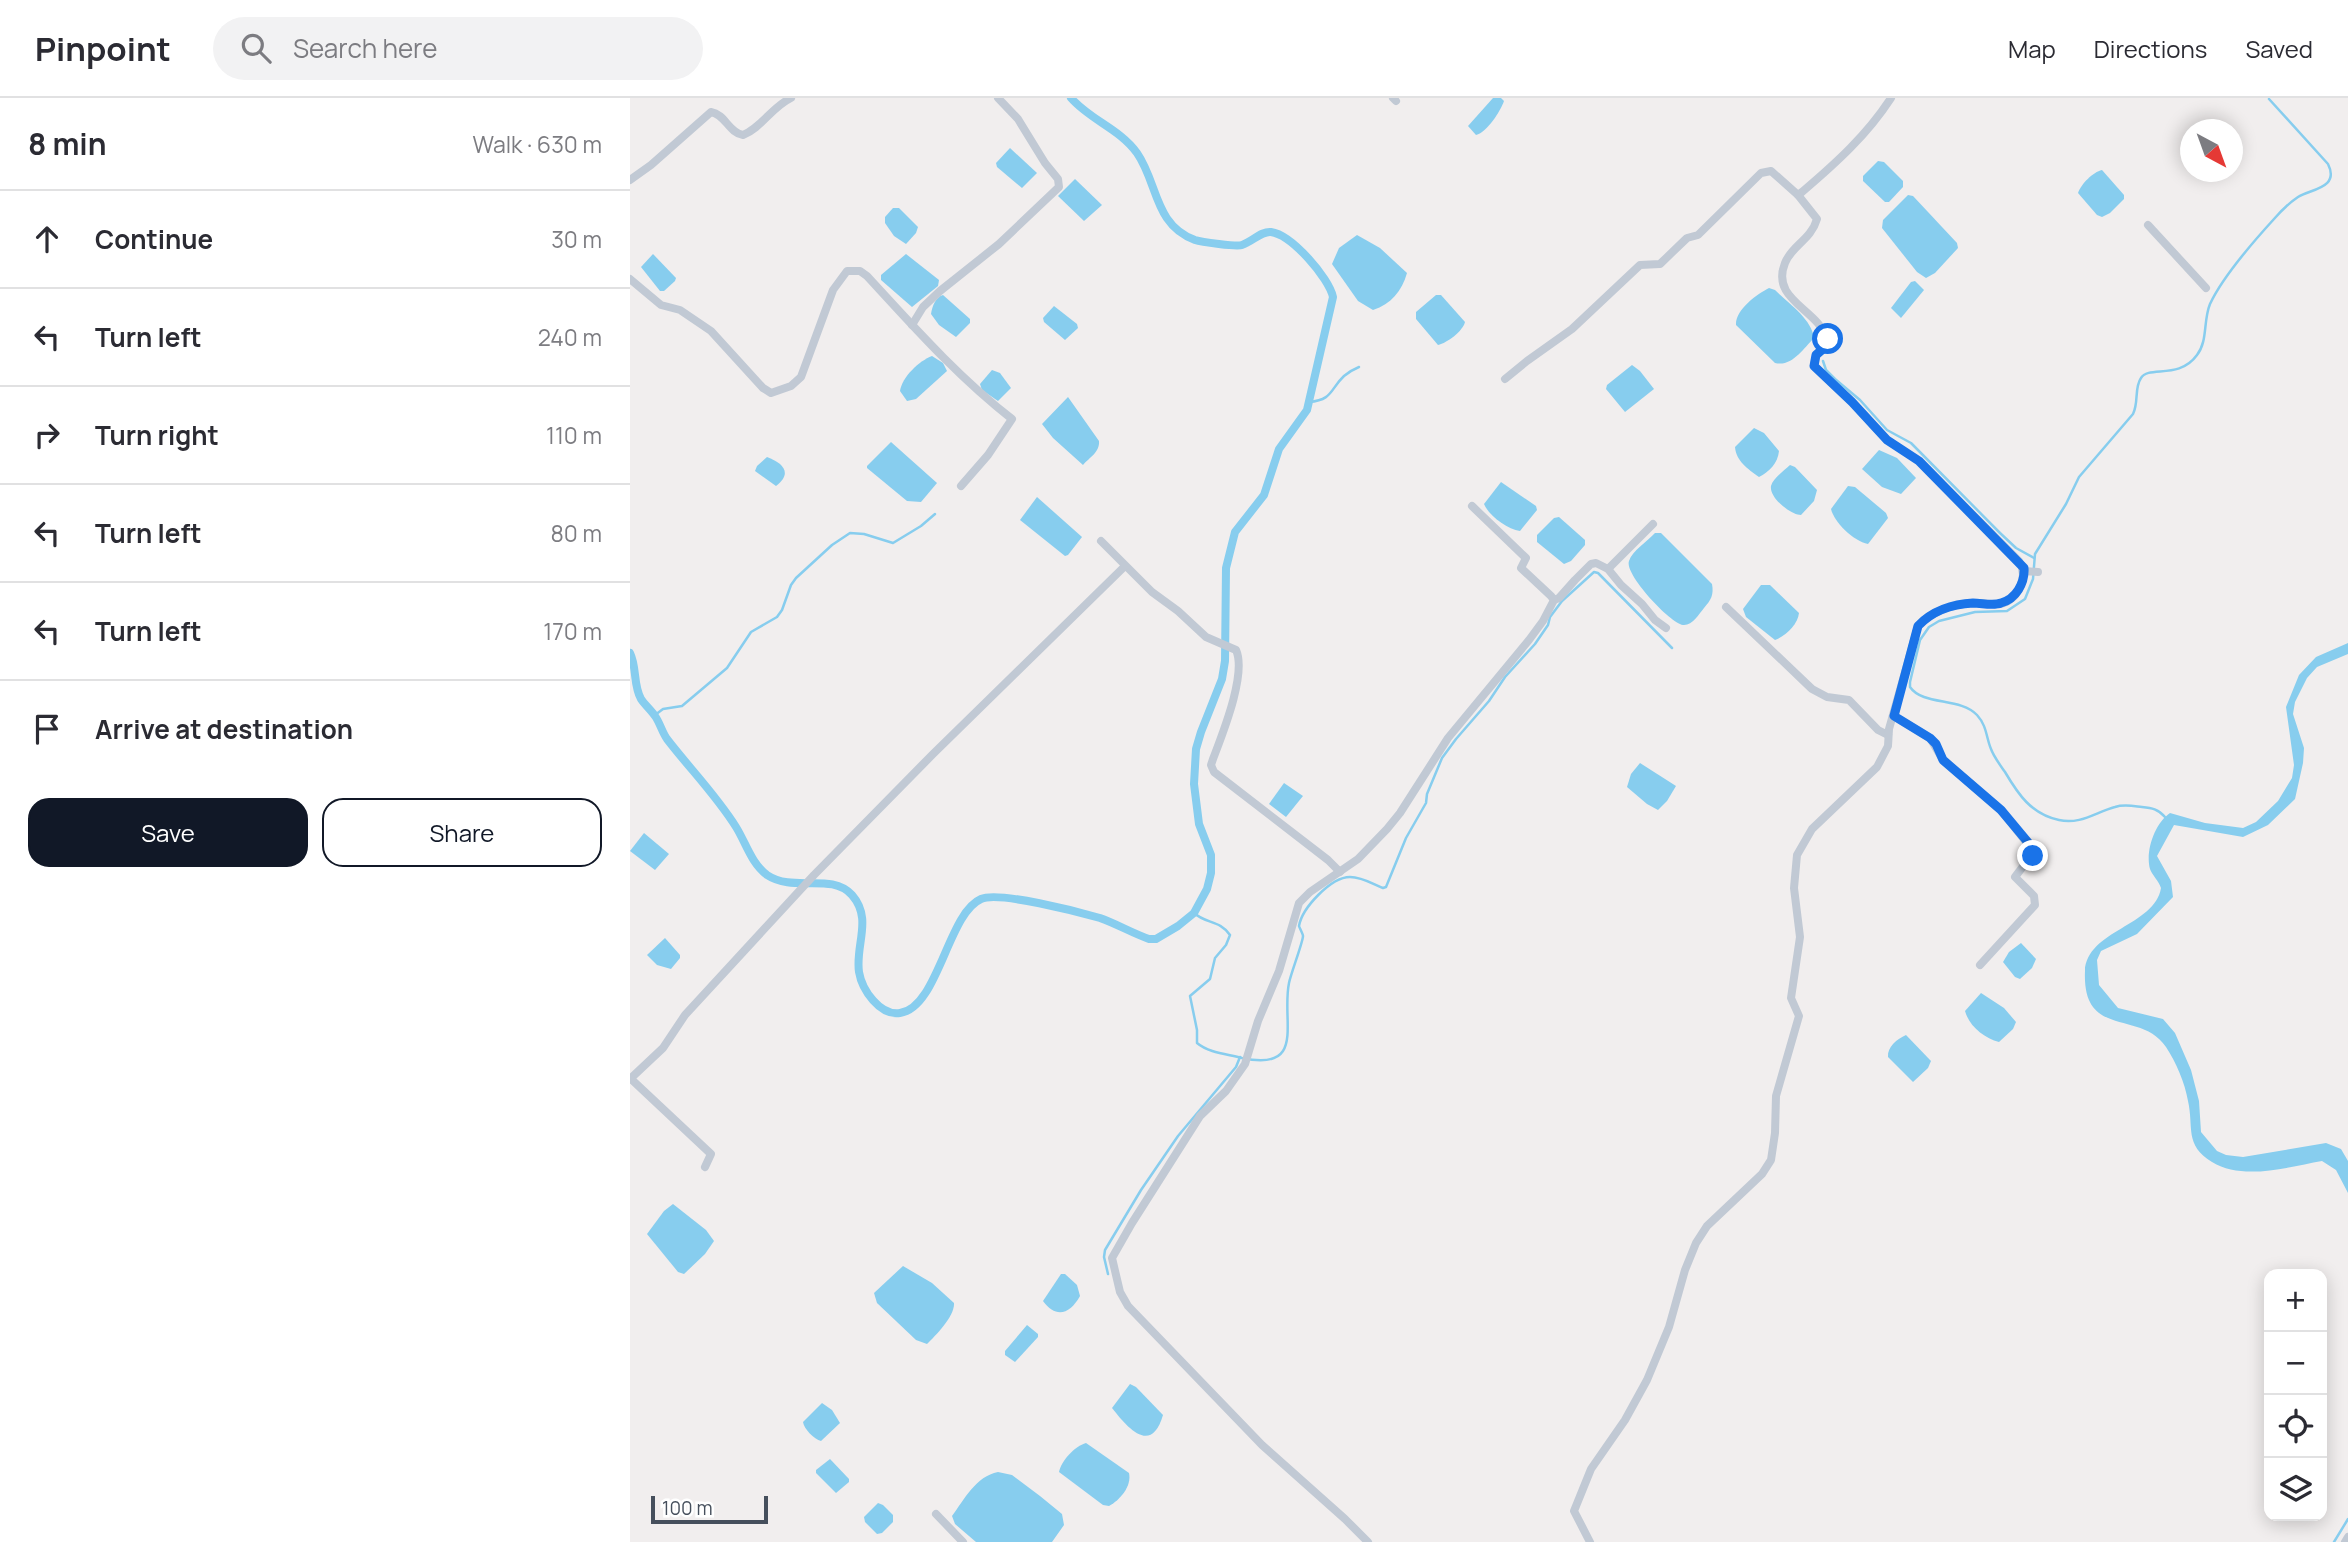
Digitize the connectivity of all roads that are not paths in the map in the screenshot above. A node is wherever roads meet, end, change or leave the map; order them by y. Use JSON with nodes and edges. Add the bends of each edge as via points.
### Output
{"nodes":[{"id":1,"x":790,"y":98,"type":"edge"},
{"id":2,"x":998,"y":98,"type":"edge"},
{"id":3,"x":1891,"y":98,"type":"edge"},
{"id":4,"x":630,"y":180,"type":"edge"},
{"id":5,"x":1798,"y":195,"type":"junction"},
{"id":6,"x":2148,"y":225,"type":"dead end"},
{"id":7,"x":630,"y":279,"type":"edge"},
{"id":8,"x":2206,"y":288,"type":"dead end"},
{"id":9,"x":912,"y":325,"type":"junction"},
{"id":10,"x":1506,"y":379,"type":"dead end"},
{"id":11,"x":961,"y":485,"type":"dead end"},
{"id":12,"x":1472,"y":506,"type":"dead end"},
{"id":13,"x":1653,"y":524,"type":"dead end"},
{"id":14,"x":1101,"y":541,"type":"dead end"},
{"id":15,"x":1125,"y":566,"type":"junction"},
{"id":16,"x":1608,"y":569,"type":"junction"},
{"id":17,"x":2026,"y":570,"type":"junction"},
{"id":18,"x":2038,"y":572,"type":"dead end"},
{"id":19,"x":1554,"y":600,"type":"junction"},
{"id":20,"x":1726,"y":607,"type":"dead end"},
{"id":21,"x":1666,"y":628,"type":"dead end"},
{"id":22,"x":1894,"y":716,"type":"junction"},
{"id":23,"x":1888,"y":735,"type":"junction"},
{"id":24,"x":1340,"y":872,"type":"junction"},
{"id":25,"x":1980,"y":965,"type":"dead end"},
{"id":26,"x":630,"y":1079,"type":"edge"},
{"id":27,"x":705,"y":1167,"type":"dead end"},
{"id":28,"x":936,"y":1514,"type":"dead end"},
{"id":29,"x":2348,"y":1537,"type":"edge"},
{"id":30,"x":963,"y":1542,"type":"edge"},
{"id":31,"x":1368,"y":1542,"type":"edge"},
{"id":32,"x":1590,"y":1542,"type":"edge"},
{"id":33,"x":2346,"y":1542,"type":"edge"}],
"edges":[{"from":1,"to":4,"type":"street","via":[[743,135],[711,113]]},
{"from":2,"to":9,"type":"street","via":[[1018,119],[1059,187],[940,291]]},
{"from":3,"to":5,"type":"street","via":[[1841,160]]},
{"from":5,"to":10,"type":"street","via":[[1771,172],[1761,173],[1698,235],[1687,238],[1660,264],[1640,265],[1572,329]]},
{"from":5,"to":17,"type":"street","via":[[1817,219],[1812,232],[1785,262],[1782,279],[1787,294],[1812,315],[1828,339],[1814,366],[1887,440],[1919,461]]},
{"from":6,"to":8,"type":"street"},
{"from":7,"to":9,"type":"street","via":[[661,305],[680,310],[705,326],[771,393],[801,377],[833,290],[847,271],[867,276]]},
{"from":9,"to":11,"type":"street","via":[[1012,419]]},
{"from":12,"to":19,"type":"street","via":[[1526,558],[1521,568]]},
{"from":13,"to":16,"type":"street"},
{"from":14,"to":15,"type":"street"},
{"from":15,"to":24,"type":"street","via":[[1206,637],[1233,647],[1240,657],[1235,695],[1211,765],[1214,772]]},
{"from":15,"to":26,"type":"street","via":[[814,875],[685,1015],[663,1048]]},
{"from":16,"to":19,"type":"street","via":[[1591,564]]},
{"from":16,"to":21,"type":"street"},
{"from":17,"to":18,"type":"street"},
{"from":17,"to":22,"type":"street","via":[[2016,594],[2003,603],[1947,608],[1918,626]]},
{"from":19,"to":24,"type":"street","via":[[1544,621],[1448,738],[1400,813]]},
{"from":20,"to":23,"type":"street","via":[[1812,689],[1849,700]]},
{"from":22,"to":23,"type":"street"},
{"from":22,"to":25,"type":"street","via":[[1930,738],[1943,760],[2001,810],[2034,852],[2015,877],[2034,897],[2035,905]]},
{"from":23,"to":32,"type":"street","via":[[1888,746],[1877,767],[1812,829],[1797,855],[1794,888],[1800,937],[1791,998],[1799,1016],[1776,1096],[1770,1160],[1762,1174],[1707,1226],[1692,1251],[1647,1380],[1591,1469],[1574,1510]]},
{"from":24,"to":31,"type":"street","via":[[1310,892],[1296,909],[1247,1058],[1226,1091],[1200,1116],[1112,1258],[1128,1306],[1241,1423]]},
{"from":26,"to":27,"type":"street","via":[[711,1154]]},
{"from":28,"to":30,"type":"street"},
{"from":29,"to":33,"type":"street"}]}
